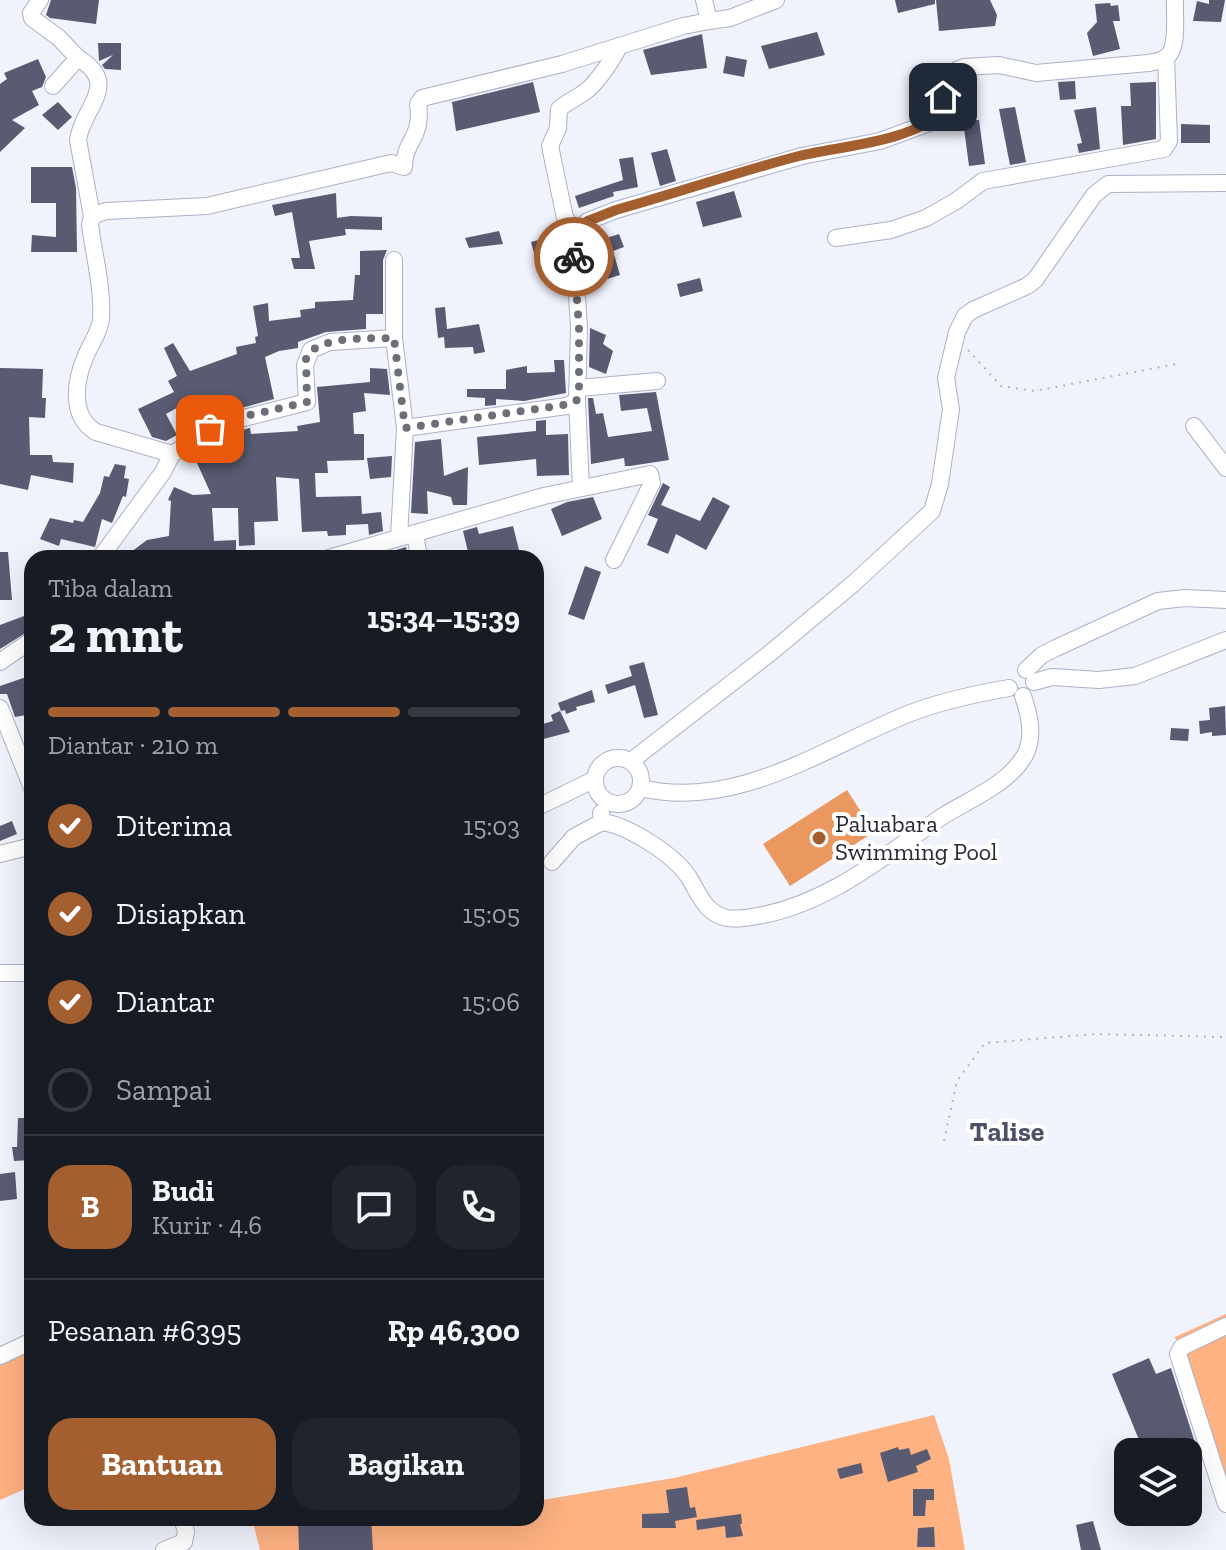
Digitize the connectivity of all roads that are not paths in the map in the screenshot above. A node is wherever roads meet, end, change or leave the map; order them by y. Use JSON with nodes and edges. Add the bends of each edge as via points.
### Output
{"nodes":[{"id":1,"x":19,"y":0,"type":"edge"},
{"id":2,"x":704,"y":0,"type":"edge"},
{"id":3,"x":776,"y":0,"type":"edge"},
{"id":4,"x":1175,"y":0,"type":"edge"},
{"id":5,"x":38,"y":2,"type":"edge"},
{"id":6,"x":709,"y":21,"type":"junction"},
{"id":7,"x":619,"y":46,"type":"junction"},
{"id":8,"x":1168,"y":56,"type":"junction"},
{"id":9,"x":78,"y":58,"type":"junction"},
{"id":10,"x":53,"y":86,"type":"dead end"},
{"id":11,"x":1226,"y":183,"type":"edge"},
{"id":12,"x":92,"y":216,"type":"junction"},
{"id":13,"x":575,"y":230,"type":"junction"},
{"id":14,"x":836,"y":238,"type":"dead end"},
{"id":15,"x":394,"y":260,"type":"dead end"},
{"id":16,"x":394,"y":338,"type":"junction"},
{"id":17,"x":657,"y":381,"type":"dead end"},
{"id":18,"x":578,"y":394,"type":"junction"},
{"id":19,"x":1194,"y":426,"type":"dead end"},
{"id":20,"x":405,"y":428,"type":"junction"},
{"id":21,"x":172,"y":454,"type":"junction"},
{"id":22,"x":1226,"y":468,"type":"edge"},
{"id":23,"x":581,"y":488,"type":"junction"},
{"id":24,"x":407,"y":535,"type":"junction"},
{"id":25,"x":106,"y":550,"type":"edge"},
{"id":26,"x":356,"y":550,"type":"edge"},
{"id":27,"x":415,"y":550,"type":"edge"},
{"id":28,"x":614,"y":560,"type":"dead end"},
{"id":29,"x":1226,"y":600,"type":"edge"},
{"id":30,"x":1226,"y":640,"type":"edge"},
{"id":31,"x":24,"y":646,"type":"edge"},
{"id":32,"x":0,"y":662,"type":"edge"},
{"id":33,"x":1023,"y":684,"type":"junction"},
{"id":34,"x":0,"y":708,"type":"edge"},
{"id":35,"x":24,"y":745,"type":"edge"},
{"id":36,"x":631,"y":761,"type":"junction"},
{"id":37,"x":595,"y":779,"type":"junction"},
{"id":38,"x":641,"y":788,"type":"junction"},
{"id":39,"x":603,"y":799,"type":"junction"},
{"id":40,"x":544,"y":804,"type":"edge"},
{"id":41,"x":602,"y":822,"type":"junction"},
{"id":42,"x":24,"y":848,"type":"edge"},
{"id":43,"x":0,"y":854,"type":"edge"},
{"id":44,"x":552,"y":862,"type":"dead end"},
{"id":45,"x":0,"y":973,"type":"edge"},
{"id":46,"x":24,"y":973,"type":"edge"},
{"id":47,"x":1226,"y":1326,"type":"edge"},
{"id":48,"x":24,"y":1345,"type":"edge"},
{"id":49,"x":0,"y":1356,"type":"edge"},
{"id":50,"x":1226,"y":1504,"type":"edge"},
{"id":51,"x":184,"y":1526,"type":"edge"},
{"id":52,"x":164,"y":1550,"type":"edge"}],
"edges":[{"from":1,"to":5,"type":"street"},
{"from":2,"to":6,"type":"street"},
{"from":3,"to":6,"type":"street"},
{"from":4,"to":8,"type":"street"},
{"from":5,"to":9,"type":"street","via":[[32,18]]},
{"from":6,"to":7,"type":"street"},
{"from":7,"to":12,"type":"street","via":[[422,98],[418,135],[404,167],[391,163],[207,206]]},
{"from":7,"to":13,"type":"street","via":[[597,82],[559,109],[550,146],[565,218]]},
{"from":8,"to":13,"type":"street","via":[[1148,63],[1036,73],[999,65],[964,67],[943,81],[942,111],[929,123],[880,141],[802,156],[616,210]]},
{"from":8,"to":14,"type":"street","via":[[1169,141],[1164,149],[983,181],[926,218],[891,230]]},
{"from":9,"to":10,"type":"street"},
{"from":9,"to":12,"type":"street","via":[[90,65],[99,88],[78,140]]},
{"from":11,"to":36,"type":"street","via":[[1108,184],[1094,195],[1035,280],[965,316],[946,378],[951,409],[932,511],[769,654]]},
{"from":12,"to":21,"type":"street","via":[[101,320],[78,381],[80,417],[96,432]]},
{"from":13,"to":18,"type":"street"},
{"from":15,"to":16,"type":"street"},
{"from":16,"to":20,"type":"street"},
{"from":16,"to":21,"type":"street","via":[[330,342],[311,350],[305,365],[307,402],[224,423]]},
{"from":17,"to":18,"type":"street"},
{"from":18,"to":20,"type":"street","via":[[567,406]]},
{"from":18,"to":23,"type":"street"},
{"from":19,"to":22,"type":"street"},
{"from":20,"to":24,"type":"street"},
{"from":21,"to":25,"type":"street"},
{"from":23,"to":24,"type":"street"},
{"from":23,"to":28,"type":"street","via":[[651,475],[652,483]]},
{"from":24,"to":26,"type":"street"},
{"from":24,"to":27,"type":"street"},
{"from":29,"to":33,"type":"street","via":[[1158,601],[1042,655]]},
{"from":30,"to":33,"type":"street","via":[[1135,676],[1052,677]]},
{"from":31,"to":32,"type":"street"},
{"from":33,"to":38,"type":"street","via":[[964,695],[910,713],[726,789]]},
{"from":33,"to":41,"type":"street","via":[[1031,735],[1017,766],[842,885],[781,911],[728,918],[709,911],[687,875],[658,848],[638,834]]},
{"from":34,"to":35,"type":"street"},
{"from":36,"to":37,"type":"street","via":[[606,762]]},
{"from":36,"to":38,"type":"street","via":[[639,771]]},
{"from":37,"to":39,"type":"street"},
{"from":37,"to":40,"type":"street"},
{"from":38,"to":39,"type":"street","via":[[627,803]]},
{"from":39,"to":41,"type":"street"},
{"from":41,"to":44,"type":"street","via":[[574,837]]},
{"from":42,"to":43,"type":"street"},
{"from":45,"to":46,"type":"street"},
{"from":47,"to":50,"type":"street","via":[[1182,1347],[1178,1354]]},
{"from":48,"to":49,"type":"street"},
{"from":51,"to":52,"type":"street","via":[[184,1542]]}]}
